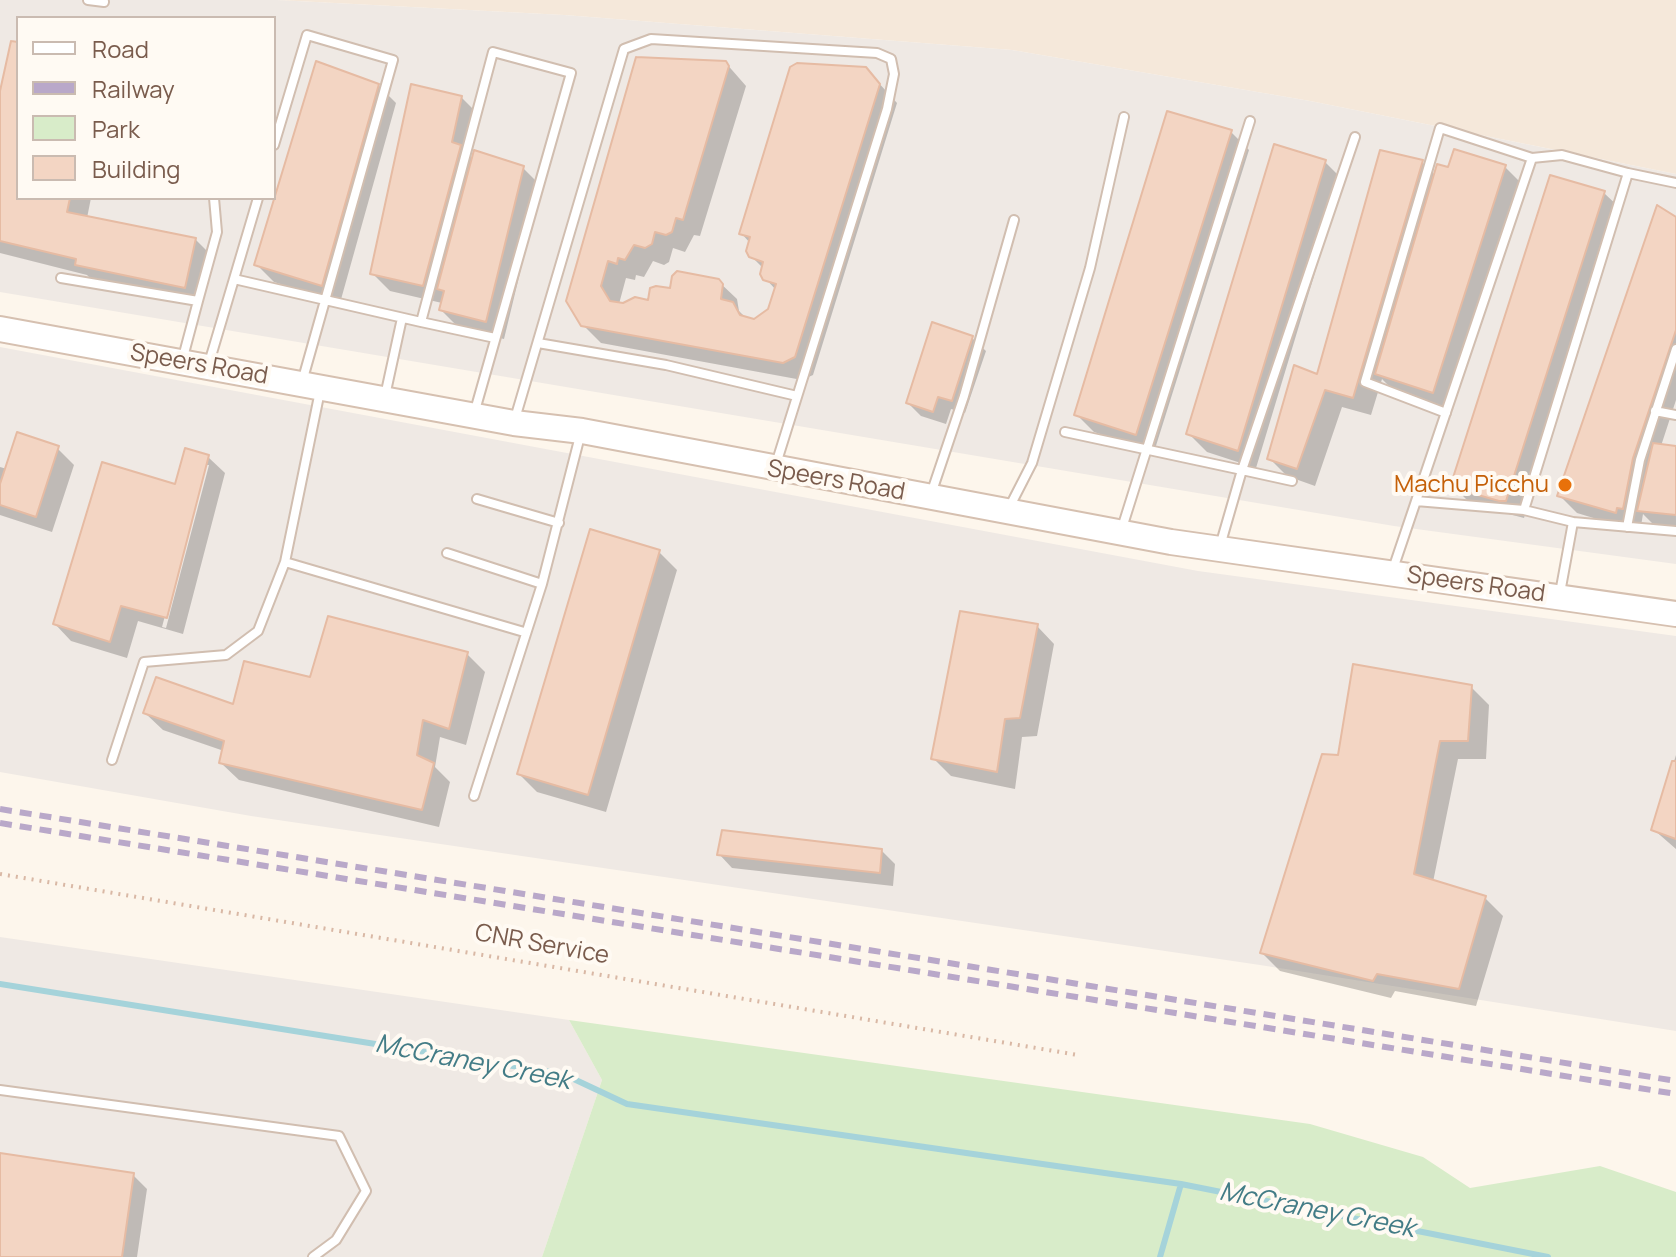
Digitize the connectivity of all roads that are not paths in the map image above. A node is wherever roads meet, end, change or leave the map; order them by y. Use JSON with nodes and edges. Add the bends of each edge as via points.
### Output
{"nodes":[{"id":1,"x":88,"y":0,"type":"edge"},
{"id":2,"x":104,"y":2,"type":"dead end"},
{"id":3,"x":1124,"y":117,"type":"dead end"},
{"id":4,"x":1250,"y":121,"type":"dead end"},
{"id":5,"x":1355,"y":137,"type":"dead end"},
{"id":6,"x":276,"y":138,"type":"edge"},
{"id":7,"x":1532,"y":158,"type":"junction"},
{"id":8,"x":1628,"y":173,"type":"junction"},
{"id":9,"x":1676,"y":183,"type":"edge"},
{"id":10,"x":214,"y":200,"type":"edge"},
{"id":11,"x":257,"y":200,"type":"edge"},
{"id":12,"x":1014,"y":220,"type":"dead end"},
{"id":13,"x":61,"y":278,"type":"dead end"},
{"id":14,"x":234,"y":279,"type":"junction"},
{"id":15,"x":198,"y":301,"type":"junction"},
{"id":16,"x":325,"y":301,"type":"junction"},
{"id":17,"x":402,"y":318,"type":"junction"},
{"id":18,"x":421,"y":322,"type":"junction"},
{"id":19,"x":0,"y":329,"type":"edge"},
{"id":20,"x":495,"y":338,"type":"junction"},
{"id":21,"x":538,"y":343,"type":"junction"},
{"id":22,"x":1676,"y":349,"type":"edge"},
{"id":23,"x":181,"y":362,"type":"junction"},
{"id":24,"x":208,"y":367,"type":"junction"},
{"id":25,"x":311,"y":385,"type":"junction"},
{"id":26,"x":797,"y":396,"type":"junction"},
{"id":27,"x":385,"y":399,"type":"junction"},
{"id":28,"x":1655,"y":411,"type":"junction"},
{"id":29,"x":1446,"y":413,"type":"junction"},
{"id":30,"x":474,"y":415,"type":"junction"},
{"id":31,"x":1676,"y":415,"type":"edge"},
{"id":32,"x":514,"y":423,"type":"junction"},
{"id":33,"x":582,"y":431,"type":"junction"},
{"id":34,"x":1065,"y":432,"type":"dead end"},
{"id":35,"x":1146,"y":449,"type":"junction"},
{"id":36,"x":774,"y":470,"type":"junction"},
{"id":37,"x":1242,"y":470,"type":"junction"},
{"id":38,"x":1292,"y":481,"type":"dead end"},
{"id":39,"x":930,"y":498,"type":"junction"},
{"id":40,"x":477,"y":499,"type":"dead end"},
{"id":41,"x":1416,"y":501,"type":"junction"},
{"id":42,"x":1524,"y":510,"type":"junction"},
{"id":43,"x":1007,"y":512,"type":"junction"},
{"id":44,"x":1573,"y":522,"type":"junction"},
{"id":45,"x":559,"y":523,"type":"junction"},
{"id":46,"x":1627,"y":527,"type":"junction"},
{"id":47,"x":1676,"y":531,"type":"edge"},
{"id":48,"x":1121,"y":533,"type":"junction"},
{"id":49,"x":1220,"y":548,"type":"junction"},
{"id":50,"x":447,"y":553,"type":"dead end"},
{"id":51,"x":285,"y":562,"type":"junction"},
{"id":52,"x":1391,"y":573,"type":"junction"},
{"id":53,"x":542,"y":584,"type":"junction"},
{"id":54,"x":1559,"y":597,"type":"junction"},
{"id":55,"x":1676,"y":614,"type":"edge"},
{"id":56,"x":524,"y":632,"type":"junction"},
{"id":57,"x":112,"y":760,"type":"dead end"},
{"id":58,"x":474,"y":796,"type":"dead end"},
{"id":59,"x":0,"y":1090,"type":"edge"},
{"id":60,"x":313,"y":1257,"type":"edge"}],
"edges":[{"from":1,"to":2,"type":"lane"},
{"from":3,"to":43,"type":"lane","via":[[1082,298],[1032,463]]},
{"from":4,"to":35,"type":"lane"},
{"from":5,"to":37,"type":"lane"},
{"from":6,"to":16,"type":"lane","via":[[307,35],[393,60]]},
{"from":7,"to":8,"type":"lane","via":[[1562,155]]},
{"from":7,"to":29,"type":"lane"},
{"from":7,"to":29,"type":"lane","via":[[1440,128],[1365,382]]},
{"from":8,"to":9,"type":"lane"},
{"from":8,"to":42,"type":"lane"},
{"from":10,"to":15,"type":"lane","via":[[217,232]]},
{"from":11,"to":14,"type":"lane"},
{"from":12,"to":39,"type":"lane"},
{"from":13,"to":15,"type":"lane"},
{"from":14,"to":16,"type":"lane"},
{"from":14,"to":24,"type":"lane"},
{"from":15,"to":23,"type":"lane"},
{"from":16,"to":17,"type":"lane"},
{"from":16,"to":25,"type":"lane"},
{"from":17,"to":18,"type":"lane"},
{"from":17,"to":27,"type":"lane"},
{"from":18,"to":20,"type":"lane"},
{"from":18,"to":20,"type":"lane","via":[[493,52],[571,73]]},
{"from":19,"to":23,"type":"main road","name":"Speers Road"},
{"from":20,"to":30,"type":"lane"},
{"from":21,"to":26,"type":"lane","via":[[666,365]]},
{"from":21,"to":26,"type":"lane","via":[[624,49],[651,39],[877,53],[891,59],[894,74],[887,109]]},
{"from":21,"to":32,"type":"lane"},
{"from":22,"to":28,"type":"lane"},
{"from":23,"to":24,"type":"main road","name":"Speers Road"},
{"from":24,"to":25,"type":"main road","name":"Speers Road"},
{"from":25,"to":27,"type":"main road","name":"Speers Road"},
{"from":25,"to":51,"type":"lane"},
{"from":26,"to":36,"type":"lane"},
{"from":27,"to":30,"type":"main road","name":"Speers Road"},
{"from":28,"to":31,"type":"lane"},
{"from":28,"to":46,"type":"lane"},
{"from":29,"to":41,"type":"lane"},
{"from":30,"to":32,"type":"main road","name":"Speers Road"},
{"from":32,"to":33,"type":"main road","name":"Speers Road"},
{"from":33,"to":36,"type":"main road","name":"Speers Road"},
{"from":33,"to":45,"type":"lane"},
{"from":34,"to":35,"type":"lane"},
{"from":35,"to":37,"type":"lane"},
{"from":35,"to":48,"type":"lane"},
{"from":36,"to":39,"type":"main road","name":"Speers Road"},
{"from":37,"to":38,"type":"lane"},
{"from":37,"to":49,"type":"lane"},
{"from":39,"to":43,"type":"main road","name":"Speers Road"},
{"from":40,"to":45,"type":"lane"},
{"from":41,"to":42,"type":"lane"},
{"from":41,"to":52,"type":"lane"},
{"from":42,"to":44,"type":"lane"},
{"from":43,"to":48,"type":"main road","name":"Speers Road"},
{"from":44,"to":46,"type":"lane"},
{"from":44,"to":54,"type":"lane"},
{"from":45,"to":53,"type":"lane"},
{"from":46,"to":47,"type":"lane"},
{"from":48,"to":49,"type":"main road","name":"Speers Road"},
{"from":49,"to":52,"type":"main road","name":"Speers Road"},
{"from":50,"to":53,"type":"lane"},
{"from":51,"to":56,"type":"lane"},
{"from":51,"to":57,"type":"lane","via":[[258,631],[226,655],[144,662]]},
{"from":52,"to":54,"type":"main road","name":"Speers Road"},
{"from":53,"to":56,"type":"lane"},
{"from":54,"to":55,"type":"main road","name":"Speers Road"},
{"from":56,"to":58,"type":"lane"},
{"from":59,"to":60,"type":"lane","via":[[339,1136],[366,1191],[336,1240]]}]}
